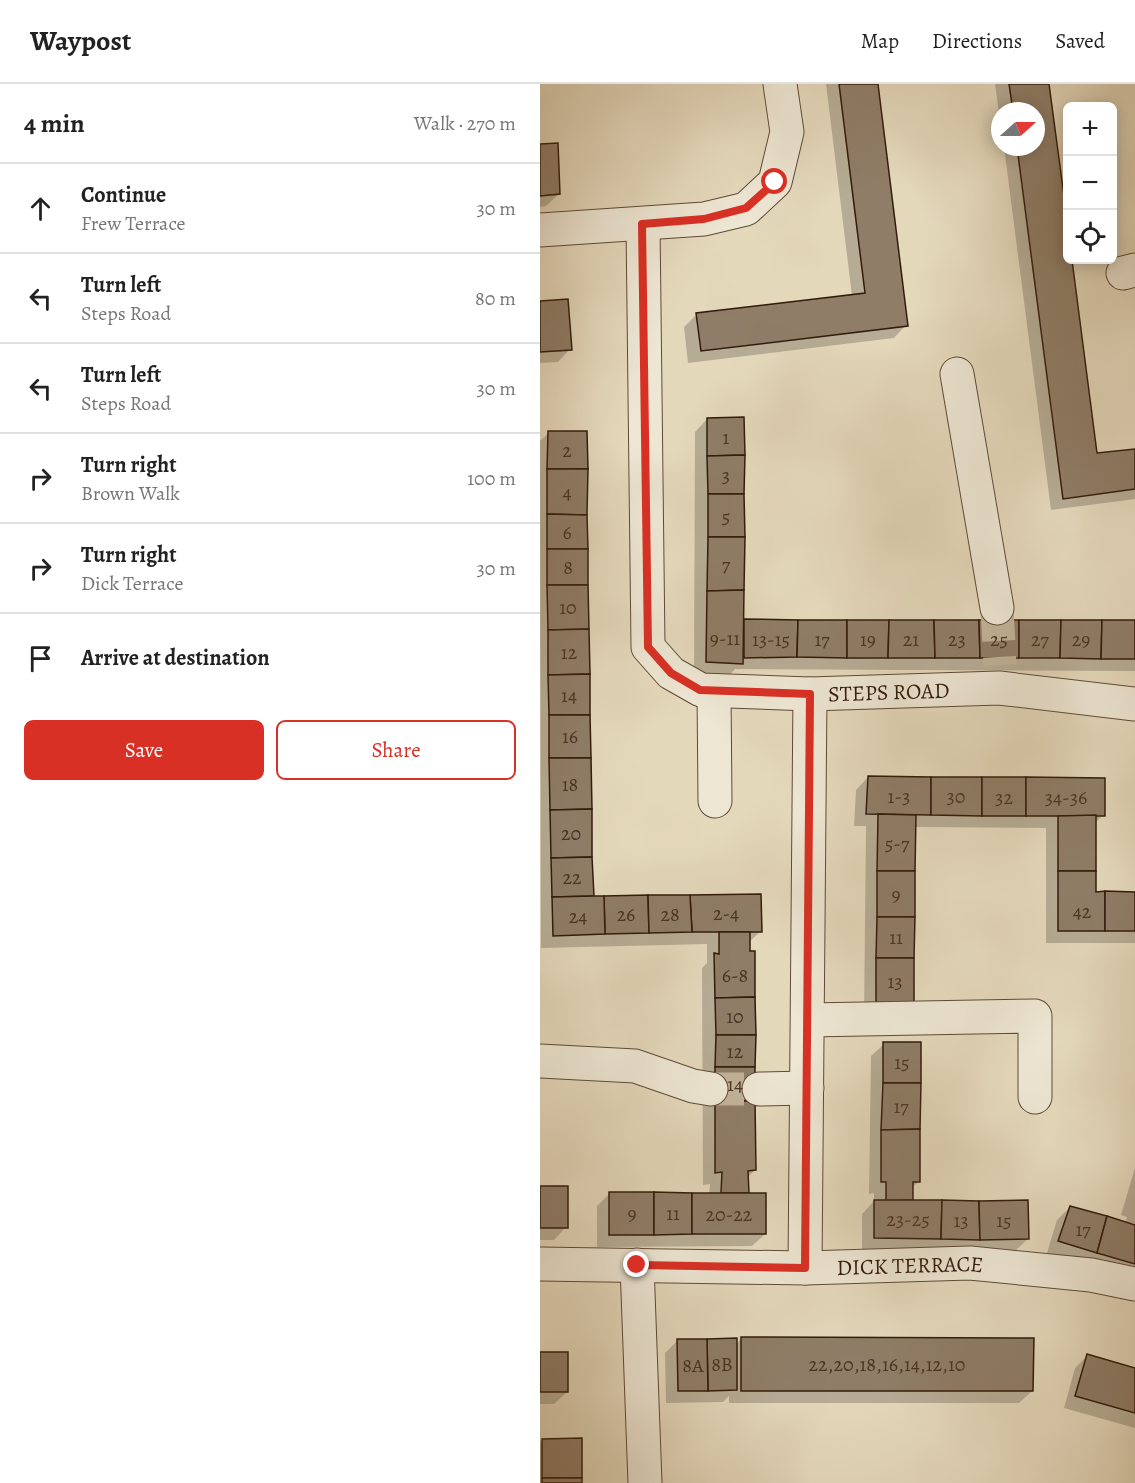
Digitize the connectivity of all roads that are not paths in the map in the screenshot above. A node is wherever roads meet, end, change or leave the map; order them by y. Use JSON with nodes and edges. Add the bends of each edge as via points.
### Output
{"nodes":[{"id":1,"x":780,"y":84,"type":"edge"},
{"id":2,"x":642,"y":224,"type":"junction"},
{"id":3,"x":540,"y":230,"type":"edge"},
{"id":4,"x":957,"y":374,"type":"dead end"},
{"id":5,"x":997,"y":608,"type":"tunnel mouth"},
{"id":6,"x":714,"y":691,"type":"junction"},
{"id":7,"x":810,"y":694,"type":"junction"},
{"id":8,"x":1135,"y":704,"type":"edge"},
{"id":9,"x":715,"y":801,"type":"dead end"},
{"id":10,"x":808,"y":1020,"type":"junction"},
{"id":11,"x":540,"y":1061,"type":"edge"},
{"id":12,"x":807,"y":1088,"type":"junction"},
{"id":13,"x":711,"y":1089,"type":"tunnel mouth"},
{"id":14,"x":759,"y":1089,"type":"tunnel mouth"},
{"id":15,"x":1035,"y":1097,"type":"dead end"},
{"id":16,"x":540,"y":1264,"type":"edge"},
{"id":17,"x":637,"y":1265,"type":"junction"},
{"id":18,"x":805,"y":1268,"type":"junction"},
{"id":19,"x":1135,"y":1284,"type":"edge"},
{"id":20,"x":645,"y":1483,"type":"edge"}],
"edges":[{"from":1,"to":2,"type":"street","via":[[787,132],[775,182],[746,208],[704,219]]},
{"from":2,"to":3,"type":"street"},
{"from":2,"to":6,"type":"street","name":"STEPS ROAD","via":[[648,647],[671,673],[700,690]]},
{"from":4,"to":5,"type":"street"},
{"from":6,"to":7,"type":"street","name":"STEPS ROAD"},
{"from":6,"to":9,"type":"street"},
{"from":7,"to":8,"type":"street","name":"STEPS ROAD","via":[[1000,677]]},
{"from":7,"to":10,"type":"street"},
{"from":10,"to":12,"type":"street"},
{"from":10,"to":15,"type":"street","via":[[1035,1016]]},
{"from":11,"to":13,"type":"street","via":[[634,1066]]},
{"from":12,"to":14,"type":"street"},
{"from":12,"to":18,"type":"street"},
{"from":16,"to":17,"type":"street","name":"DICK TERRACE"},
{"from":17,"to":18,"type":"street","name":"DICK TERRACE"},
{"from":17,"to":20,"type":"street"},
{"from":18,"to":19,"type":"street","name":"DICK TERRACE","via":[[970,1263],[1091,1275]]}]}
